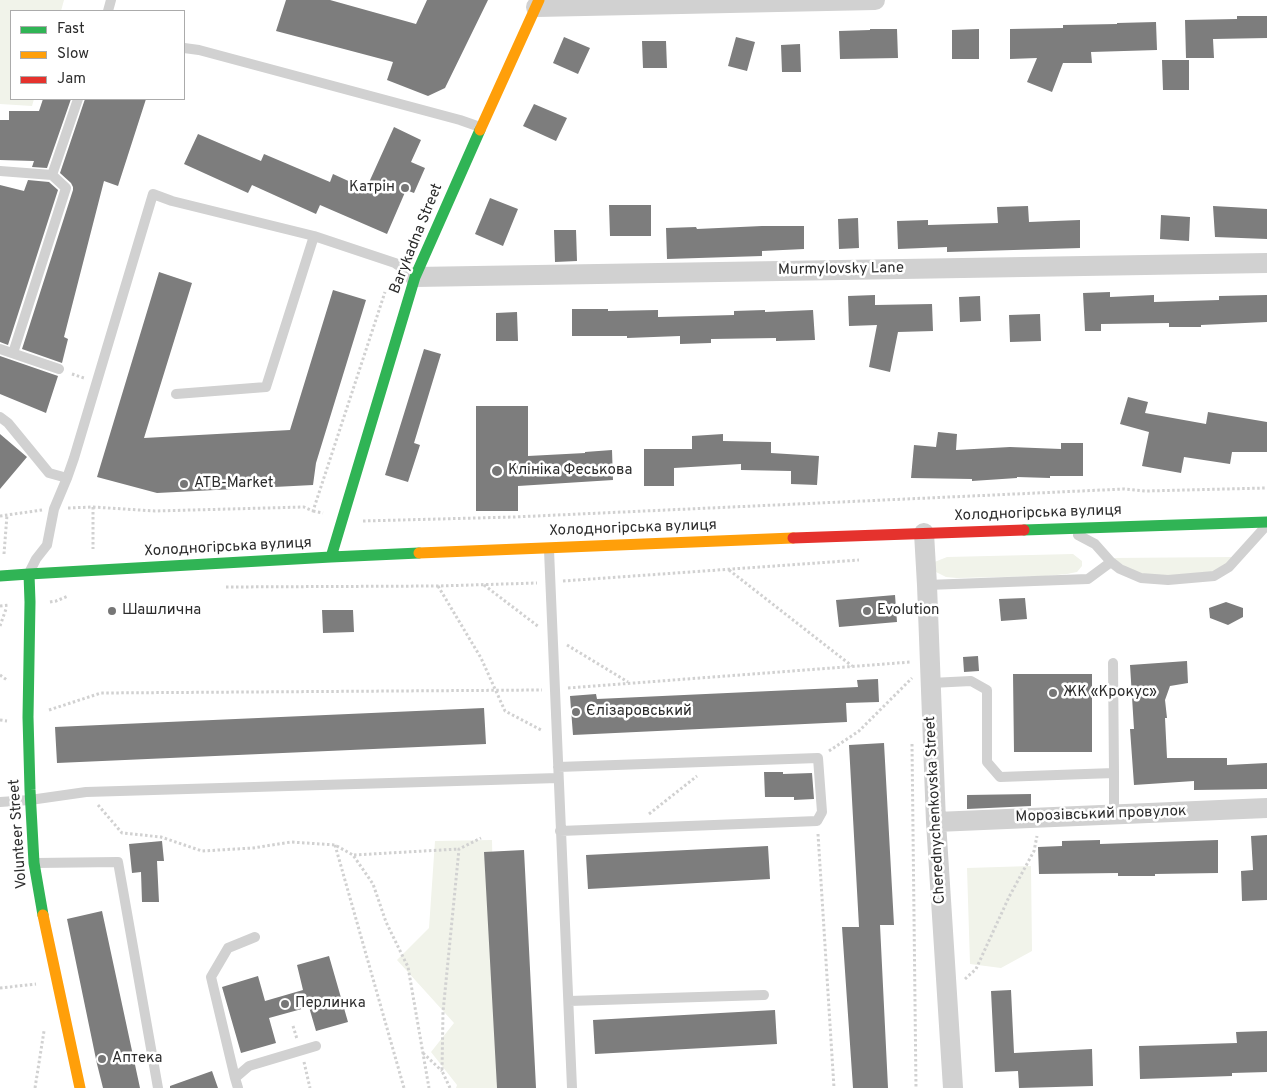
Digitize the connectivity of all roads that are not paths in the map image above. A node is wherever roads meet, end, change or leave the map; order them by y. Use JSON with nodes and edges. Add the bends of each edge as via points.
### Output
{"nodes":[{"id":1,"x":875,"y":0,"type":"edge"},
{"id":2,"x":538,"y":4,"type":"edge"},
{"id":3,"x":185,"y":48,"type":"edge"},
{"id":4,"x":78,"y":100,"type":"edge"},
{"id":5,"x":481,"y":127,"type":"junction"},
{"id":6,"x":0,"y":171,"type":"edge"},
{"id":7,"x":52,"y":175,"type":"junction"},
{"id":8,"x":314,"y":236,"type":"junction"},
{"id":9,"x":1267,"y":263,"type":"edge"},
{"id":10,"x":415,"y":277,"type":"junction"},
{"id":11,"x":0,"y":349,"type":"edge"},
{"id":12,"x":12,"y":353,"type":"junction"},
{"id":13,"x":59,"y":369,"type":"road end"},
{"id":14,"x":176,"y":394,"type":"dead end"},
{"id":15,"x":0,"y":417,"type":"edge"},
{"id":16,"x":67,"y":478,"type":"junction"},
{"id":17,"x":1267,"y":524,"type":"edge"},
{"id":18,"x":1064,"y":528,"type":"junction"},
{"id":19,"x":924,"y":533,"type":"junction"},
{"id":20,"x":549,"y":548,"type":"junction"},
{"id":21,"x":331,"y":557,"type":"junction"},
{"id":22,"x":1111,"y":562,"type":"junction"},
{"id":23,"x":29,"y":574,"type":"junction"},
{"id":24,"x":0,"y":576,"type":"edge"},
{"id":25,"x":927,"y":585,"type":"junction"},
{"id":26,"x":1113,"y":663,"type":"dead end"},
{"id":27,"x":918,"y":683,"type":"junction"},
{"id":28,"x":558,"y":767,"type":"junction"},
{"id":29,"x":1114,"y":773,"type":"junction"},
{"id":30,"x":558,"y":778,"type":"junction"},
{"id":31,"x":30,"y":800,"type":"junction"},
{"id":32,"x":0,"y":802,"type":"edge"},
{"id":33,"x":1267,"y":808,"type":"edge"},
{"id":34,"x":1114,"y":815,"type":"junction"},
{"id":35,"x":936,"y":822,"type":"junction"},
{"id":36,"x":560,"y":831,"type":"junction"},
{"id":37,"x":34,"y":863,"type":"junction"},
{"id":38,"x":255,"y":937,"type":"dead end"},
{"id":39,"x":764,"y":995,"type":"dead end"},
{"id":40,"x":569,"y":1001,"type":"junction"},
{"id":41,"x":316,"y":1046,"type":"dead end"},
{"id":42,"x":236,"y":1083,"type":"edge"},
{"id":43,"x":80,"y":1088,"type":"edge"},
{"id":44,"x":158,"y":1088,"type":"edge"},
{"id":45,"x":572,"y":1088,"type":"edge"},
{"id":46,"x":952,"y":1088,"type":"edge"}],
"edges":[{"from":1,"to":2,"type":"street"},
{"from":2,"to":5,"type":"main road","name":"Barykadna Street"},
{"from":3,"to":5,"type":"lane"},
{"from":4,"to":7,"type":"lane"},
{"from":5,"to":10,"type":"main road","name":"Barykadna Street"},
{"from":6,"to":7,"type":"lane"},
{"from":7,"to":12,"type":"lane","via":[[66,188]]},
{"from":8,"to":10,"type":"lane","via":[[394,263]]},
{"from":8,"to":14,"type":"lane","via":[[266,387]]},
{"from":8,"to":16,"type":"lane","via":[[154,194]]},
{"from":9,"to":10,"type":"street","name":"Murmylovsky Lane"},
{"from":10,"to":21,"type":"main road","name":"Barykadna Street"},
{"from":11,"to":12,"type":"lane"},
{"from":12,"to":13,"type":"lane"},
{"from":15,"to":16,"type":"lane","via":[[49,473]]},
{"from":16,"to":23,"type":"lane","via":[[54,509],[47,545]]},
{"from":17,"to":18,"type":"main road","name":"Холодногірська вулиця"},
{"from":17,"to":22,"type":"lane","via":[[1229,567],[1214,576],[1168,580],[1141,578]]},
{"from":18,"to":19,"type":"main road","name":"Холодногірська вулиця"},
{"from":18,"to":22,"type":"lane","via":[[1095,544]]},
{"from":19,"to":20,"type":"main road","name":"Холодногірська вулиця"},
{"from":19,"to":25,"type":"street","name":"Cherednychenkovska Street"},
{"from":20,"to":21,"type":"main road","name":"Холодногірська вулиця"},
{"from":20,"to":28,"type":"lane"},
{"from":21,"to":23,"type":"main road","name":"Холодногірська вулиця"},
{"from":22,"to":25,"type":"lane","via":[[1088,579]]},
{"from":23,"to":24,"type":"main road","name":"Холодногірська вулиця"},
{"from":23,"to":31,"type":"main road","name":"Volunteer Street"},
{"from":25,"to":27,"type":"street","name":"Cherednychenkovska Street","via":[[930,660]]},
{"from":26,"to":29,"type":"lane"},
{"from":27,"to":29,"type":"lane","via":[[972,680],[987,690],[988,762],[1000,777]]},
{"from":27,"to":35,"type":"street","name":"Cherednychenkovska Street"},
{"from":28,"to":30,"type":"lane"},
{"from":28,"to":36,"type":"lane","via":[[818,758],[822,812],[817,821]]},
{"from":29,"to":34,"type":"lane"},
{"from":30,"to":31,"type":"lane","via":[[86,792]]},
{"from":30,"to":36,"type":"lane"},
{"from":31,"to":32,"type":"lane"},
{"from":31,"to":37,"type":"main road","name":"Volunteer Street"},
{"from":33,"to":34,"type":"street","name":"Морозівський провулок"},
{"from":34,"to":35,"type":"street","name":"Морозівський провулок"},
{"from":35,"to":46,"type":"street","name":"Cherednychenkovska Street"},
{"from":36,"to":40,"type":"lane"},
{"from":37,"to":43,"type":"main road","name":"Volunteer Street","via":[[40,906]]},
{"from":37,"to":44,"type":"lane","via":[[118,862]]},
{"from":38,"to":42,"type":"lane","via":[[228,948],[211,977]]},
{"from":39,"to":40,"type":"lane"},
{"from":40,"to":45,"type":"lane"},
{"from":41,"to":42,"type":"lane","via":[[249,1066]]}]}
